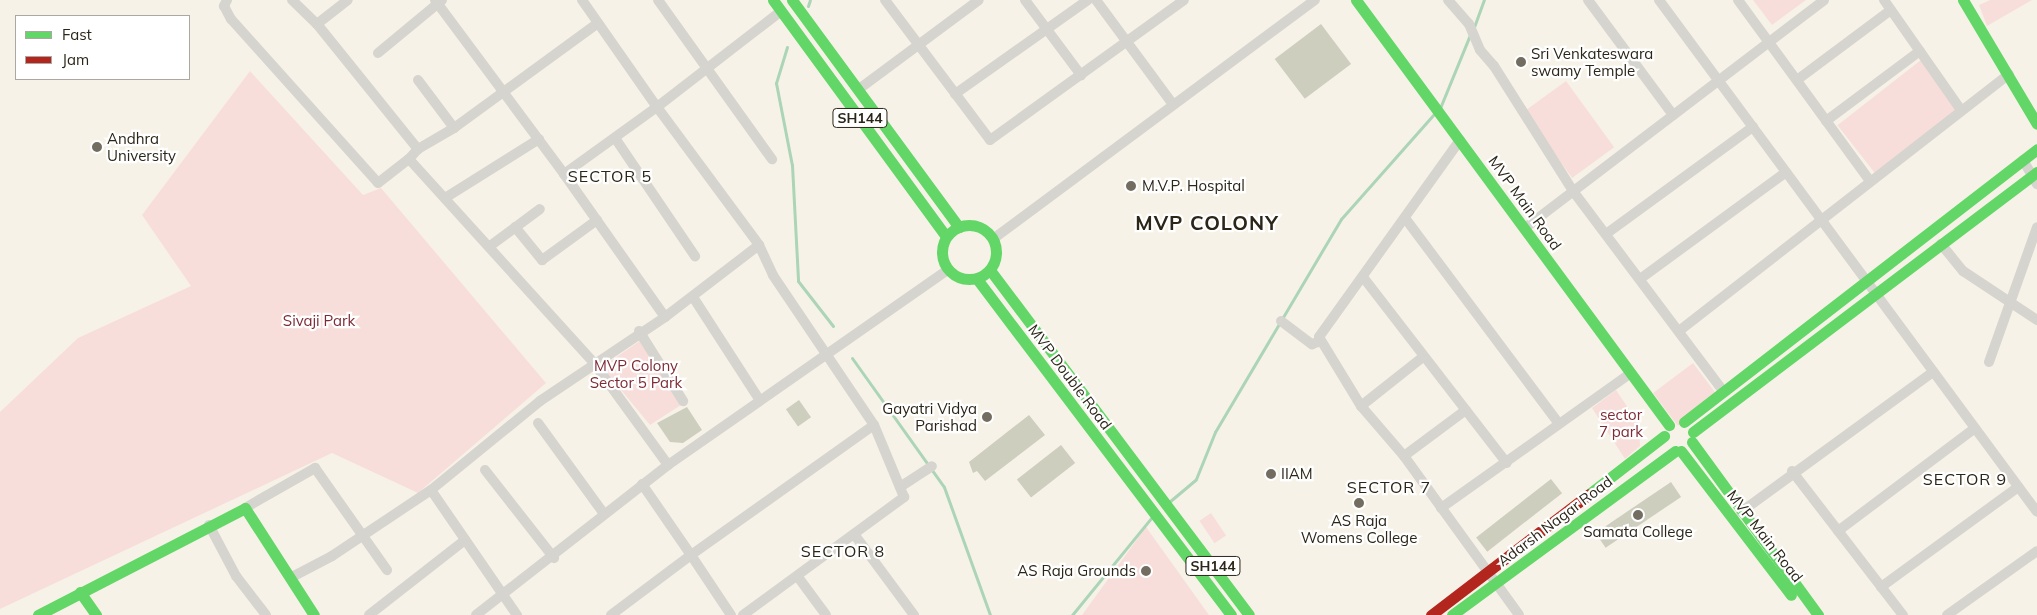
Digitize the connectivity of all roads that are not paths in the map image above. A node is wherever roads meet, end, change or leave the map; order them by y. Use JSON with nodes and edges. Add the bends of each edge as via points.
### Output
{"nodes":[{"id":1,"x":227,"y":0,"type":"edge"},
{"id":2,"x":292,"y":0,"type":"edge"},
{"id":3,"x":348,"y":0,"type":"edge"},
{"id":4,"x":582,"y":0,"type":"edge"},
{"id":5,"x":658,"y":0,"type":"edge"},
{"id":6,"x":773,"y":0,"type":"edge"},
{"id":7,"x":885,"y":0,"type":"edge"},
{"id":8,"x":979,"y":0,"type":"edge"},
{"id":9,"x":1025,"y":0,"type":"edge"},
{"id":10,"x":1088,"y":0,"type":"edge"},
{"id":11,"x":1096,"y":0,"type":"edge"},
{"id":12,"x":1184,"y":0,"type":"edge"},
{"id":13,"x":1315,"y":0,"type":"edge"},
{"id":14,"x":1356,"y":0,"type":"edge"},
{"id":15,"x":1448,"y":0,"type":"edge"},
{"id":16,"x":1588,"y":0,"type":"edge"},
{"id":17,"x":1659,"y":0,"type":"edge"},
{"id":18,"x":1738,"y":0,"type":"edge"},
{"id":19,"x":1824,"y":0,"type":"edge"},
{"id":20,"x":1884,"y":0,"type":"edge"},
{"id":21,"x":1963,"y":0,"type":"edge"},
{"id":22,"x":439,"y":1,"type":"edge"},
{"id":23,"x":793,"y":1,"type":"edge"},
{"id":24,"x":1891,"y":10,"type":"junction"},
{"id":25,"x":781,"y":11,"type":"junction"},
{"id":26,"x":598,"y":23,"type":"junction"},
{"id":27,"x":317,"y":24,"type":"junction"},
{"id":28,"x":1047,"y":30,"type":"junction"},
{"id":29,"x":1126,"y":42,"type":"junction"},
{"id":30,"x":1769,"y":42,"type":"junction"},
{"id":31,"x":918,"y":44,"type":"junction"},
{"id":32,"x":1920,"y":51,"type":"junction"},
{"id":33,"x":378,"y":53,"type":"dead end"},
{"id":34,"x":705,"y":70,"type":"junction"},
{"id":35,"x":2009,"y":74,"type":"junction"},
{"id":36,"x":1081,"y":75,"type":"junction"},
{"id":37,"x":418,"y":80,"type":"dead end"},
{"id":38,"x":1719,"y":80,"type":"junction"},
{"id":39,"x":1797,"y":80,"type":"junction"},
{"id":40,"x":859,"y":88,"type":"junction"},
{"id":41,"x":504,"y":92,"type":"junction"},
{"id":42,"x":955,"y":94,"type":"junction"},
{"id":43,"x":846,"y":98,"type":"junction"},
{"id":44,"x":1172,"y":103,"type":"junction"},
{"id":45,"x":657,"y":107,"type":"junction"},
{"id":46,"x":1961,"y":110,"type":"junction"},
{"id":47,"x":1673,"y":115,"type":"junction"},
{"id":48,"x":1826,"y":120,"type":"junction"},
{"id":49,"x":2037,"y":124,"type":"edge"},
{"id":50,"x":1753,"y":127,"type":"junction"},
{"id":51,"x":454,"y":128,"type":"junction"},
{"id":52,"x":615,"y":138,"type":"junction"},
{"id":53,"x":539,"y":139,"type":"junction"},
{"id":54,"x":1460,"y":140,"type":"junction"},
{"id":55,"x":418,"y":149,"type":"junction"},
{"id":56,"x":2037,"y":149,"type":"edge"},
{"id":57,"x":409,"y":159,"type":"junction"},
{"id":58,"x":772,"y":159,"type":"dead end"},
{"id":59,"x":2023,"y":160,"type":"junction"},
{"id":60,"x":1786,"y":172,"type":"junction"},
{"id":61,"x":564,"y":174,"type":"junction"},
{"id":62,"x":2036,"y":177,"type":"edge"},
{"id":63,"x":1870,"y":181,"type":"junction"},
{"id":64,"x":1573,"y":191,"type":"junction"},
{"id":65,"x":445,"y":198,"type":"junction"},
{"id":66,"x":540,"y":209,"type":"dead end"},
{"id":67,"x":1405,"y":218,"type":"junction"},
{"id":68,"x":596,"y":220,"type":"junction"},
{"id":69,"x":1821,"y":220,"type":"junction"},
{"id":70,"x":515,"y":227,"type":"junction"},
{"id":71,"x":959,"y":227,"type":"junction"},
{"id":72,"x":2037,"y":227,"type":"edge"},
{"id":73,"x":1525,"y":228,"type":"junction"},
{"id":74,"x":1606,"y":234,"type":"junction"},
{"id":75,"x":946,"y":236,"type":"junction"},
{"id":76,"x":993,"y":239,"type":"junction"},
{"id":77,"x":1941,"y":244,"type":"junction"},
{"id":78,"x":759,"y":245,"type":"junction"},
{"id":79,"x":490,"y":246,"type":"junction"},
{"id":80,"x":695,"y":256,"type":"dead end"},
{"id":81,"x":948,"y":270,"type":"junction"},
{"id":82,"x":990,"y":270,"type":"junction"},
{"id":83,"x":1363,"y":277,"type":"junction"},
{"id":84,"x":977,"y":279,"type":"junction"},
{"id":85,"x":1640,"y":279,"type":"junction"},
{"id":86,"x":1867,"y":281,"type":"junction"},
{"id":87,"x":1876,"y":293,"type":"junction"},
{"id":88,"x":693,"y":297,"type":"junction"},
{"id":89,"x":2011,"y":305,"type":"junction"},
{"id":90,"x":664,"y":317,"type":"junction"},
{"id":91,"x":1025,"y":317,"type":"junction"},
{"id":92,"x":2037,"y":320,"type":"edge"},
{"id":93,"x":1281,"y":321,"type":"dead end"},
{"id":94,"x":1012,"y":326,"type":"junction"},
{"id":95,"x":1679,"y":330,"type":"junction"},
{"id":96,"x":639,"y":331,"type":"junction"},
{"id":97,"x":1321,"y":341,"type":"junction"},
{"id":98,"x":826,"y":354,"type":"junction"},
{"id":99,"x":1424,"y":356,"type":"junction"},
{"id":100,"x":1990,"y":362,"type":"dead end"},
{"id":101,"x":594,"y":363,"type":"junction"},
{"id":102,"x":1933,"y":372,"type":"junction"},
{"id":103,"x":1631,"y":374,"type":"junction"},
{"id":104,"x":1723,"y":391,"type":"junction"},
{"id":105,"x":759,"y":399,"type":"junction"},
{"id":106,"x":683,"y":401,"type":"dead end"},
{"id":107,"x":1361,"y":406,"type":"junction"},
{"id":108,"x":1466,"y":410,"type":"junction"},
{"id":109,"x":1684,"y":422,"type":"junction"},
{"id":110,"x":538,"y":423,"type":"dead end"},
{"id":111,"x":1559,"y":424,"type":"junction"},
{"id":112,"x":874,"y":425,"type":"junction"},
{"id":113,"x":1669,"y":425,"type":"junction"},
{"id":114,"x":1975,"y":428,"type":"junction"},
{"id":115,"x":1664,"y":436,"type":"junction"},
{"id":116,"x":1693,"y":437,"type":"junction"},
{"id":117,"x":1678,"y":451,"type":"junction"},
{"id":118,"x":1404,"y":456,"type":"junction"},
{"id":119,"x":1507,"y":462,"type":"junction"},
{"id":120,"x":668,"y":465,"type":"junction"},
{"id":121,"x":932,"y":466,"type":"dead end"},
{"id":122,"x":1140,"y":468,"type":"junction"},
{"id":123,"x":485,"y":470,"type":"dead end"},
{"id":124,"x":1792,"y":471,"type":"junction"},
{"id":125,"x":1128,"y":478,"type":"junction"},
{"id":126,"x":642,"y":484,"type":"junction"},
{"id":127,"x":900,"y":487,"type":"junction"},
{"id":128,"x":2018,"y":487,"type":"junction"},
{"id":129,"x":432,"y":490,"type":"junction"},
{"id":130,"x":245,"y":508,"type":"junction"},
{"id":131,"x":1441,"y":508,"type":"junction"},
{"id":132,"x":1741,"y":512,"type":"junction"},
{"id":133,"x":2037,"y":512,"type":"edge"},
{"id":134,"x":604,"y":514,"type":"junction"},
{"id":135,"x":208,"y":525,"type":"junction"},
{"id":136,"x":1838,"y":531,"type":"junction"},
{"id":137,"x":363,"y":533,"type":"junction"},
{"id":138,"x":854,"y":534,"type":"junction"},
{"id":139,"x":465,"y":540,"type":"junction"},
{"id":140,"x":2037,"y":550,"type":"edge"},
{"id":141,"x":691,"y":555,"type":"junction"},
{"id":142,"x":554,"y":558,"type":"junction"},
{"id":143,"x":1214,"y":567,"type":"junction"},
{"id":144,"x":388,"y":570,"type":"dead end"},
{"id":145,"x":1490,"y":573,"type":"junction"},
{"id":146,"x":1202,"y":576,"type":"junction"},
{"id":147,"x":798,"y":577,"type":"junction"},
{"id":148,"x":290,"y":578,"type":"junction"},
{"id":149,"x":1496,"y":583,"type":"junction"},
{"id":150,"x":1881,"y":587,"type":"junction"},
{"id":151,"x":80,"y":592,"type":"junction"},
{"id":152,"x":502,"y":594,"type":"junction"},
{"id":153,"x":55,"y":611,"type":"edge"},
{"id":154,"x":38,"y":615,"type":"edge"},
{"id":155,"x":96,"y":615,"type":"edge"},
{"id":156,"x":266,"y":615,"type":"edge"},
{"id":157,"x":314,"y":615,"type":"edge"},
{"id":158,"x":369,"y":615,"type":"edge"},
{"id":159,"x":476,"y":615,"type":"edge"},
{"id":160,"x":517,"y":615,"type":"edge"},
{"id":161,"x":611,"y":615,"type":"edge"},
{"id":162,"x":732,"y":615,"type":"edge"},
{"id":163,"x":743,"y":615,"type":"edge"},
{"id":164,"x":826,"y":615,"type":"edge"},
{"id":165,"x":914,"y":615,"type":"edge"},
{"id":166,"x":1231,"y":615,"type":"edge"},
{"id":167,"x":1249,"y":615,"type":"edge"},
{"id":168,"x":1430,"y":615,"type":"edge"},
{"id":169,"x":1452,"y":615,"type":"edge"},
{"id":170,"x":1519,"y":615,"type":"edge"},
{"id":171,"x":1807,"y":615,"type":"edge"},
{"id":172,"x":1818,"y":615,"type":"edge"},
{"id":173,"x":1903,"y":615,"type":"edge"},
{"id":174,"x":1947,"y":615,"type":"edge"}],
"edges":[{"from":1,"to":57,"type":"street","via":[[224,6],[231,19],[378,183]]},
{"from":2,"to":27,"type":"street"},
{"from":3,"to":27,"type":"street"},
{"from":4,"to":26,"type":"street"},
{"from":5,"to":34,"type":"street"},
{"from":6,"to":25,"type":"street","number":"SH144"},
{"from":7,"to":31,"type":"street"},
{"from":8,"to":31,"type":"street"},
{"from":9,"to":28,"type":"street"},
{"from":10,"to":28,"type":"street"},
{"from":11,"to":29,"type":"street"},
{"from":12,"to":29,"type":"street"},
{"from":13,"to":44,"type":"street"},
{"from":14,"to":54,"type":"street","name":"MVP Main Road"},
{"from":15,"to":64,"type":"street","via":[[1469,24],[1480,50],[1494,66]]},
{"from":16,"to":47,"type":"street"},
{"from":17,"to":38,"type":"street"},
{"from":18,"to":30,"type":"street"},
{"from":19,"to":30,"type":"street"},
{"from":20,"to":24,"type":"street"},
{"from":21,"to":35,"type":"street"},
{"from":22,"to":33,"type":"street"},
{"from":22,"to":41,"type":"street"},
{"from":23,"to":25,"type":"street"},
{"from":23,"to":40,"type":"street","number":"SH144"},
{"from":24,"to":32,"type":"street"},
{"from":24,"to":39,"type":"street"},
{"from":25,"to":34,"type":"street"},
{"from":25,"to":43,"type":"street","number":"SH144"},
{"from":26,"to":41,"type":"street"},
{"from":26,"to":45,"type":"street"},
{"from":27,"to":55,"type":"street"},
{"from":28,"to":36,"type":"street"},
{"from":28,"to":42,"type":"street"},
{"from":29,"to":36,"type":"street"},
{"from":29,"to":44,"type":"street"},
{"from":30,"to":38,"type":"street"},
{"from":30,"to":39,"type":"street"},
{"from":31,"to":40,"type":"street"},
{"from":31,"to":42,"type":"street"},
{"from":32,"to":46,"type":"street"},
{"from":32,"to":48,"type":"street"},
{"from":34,"to":45,"type":"street"},
{"from":34,"to":58,"type":"street"},
{"from":35,"to":46,"type":"street"},
{"from":35,"to":49,"type":"street"},
{"from":36,"to":42,"type":"street","via":[[990,140]]},
{"from":37,"to":51,"type":"street"},
{"from":38,"to":47,"type":"street"},
{"from":38,"to":50,"type":"street"},
{"from":39,"to":48,"type":"street"},
{"from":40,"to":43,"type":"street","number":"SH144"},
{"from":40,"to":71,"type":"street","number":"SH144"},
{"from":41,"to":51,"type":"street"},
{"from":41,"to":53,"type":"street"},
{"from":43,"to":75,"type":"street","number":"SH144"},
{"from":44,"to":76,"type":"street"},
{"from":45,"to":52,"type":"street"},
{"from":45,"to":78,"type":"street"},
{"from":46,"to":63,"type":"street"},
{"from":47,"to":64,"type":"street"},
{"from":48,"to":63,"type":"street"},
{"from":50,"to":60,"type":"street"},
{"from":50,"to":74,"type":"street"},
{"from":51,"to":55,"type":"street"},
{"from":52,"to":61,"type":"street"},
{"from":52,"to":80,"type":"street"},
{"from":53,"to":61,"type":"street"},
{"from":53,"to":65,"type":"street"},
{"from":54,"to":67,"type":"street"},
{"from":54,"to":73,"type":"street","name":"MVP Main Road"},
{"from":55,"to":57,"type":"street"},
{"from":56,"to":59,"type":"street"},
{"from":57,"to":65,"type":"street"},
{"from":59,"to":62,"type":"street"},
{"from":59,"to":86,"type":"street"},
{"from":60,"to":69,"type":"street"},
{"from":60,"to":85,"type":"street"},
{"from":61,"to":68,"type":"street"},
{"from":62,"to":77,"type":"street"},
{"from":63,"to":69,"type":"street"},
{"from":64,"to":73,"type":"street"},
{"from":64,"to":74,"type":"street"},
{"from":65,"to":79,"type":"street"},
{"from":66,"to":70,"type":"street"},
{"from":67,"to":83,"type":"street"},
{"from":67,"to":111,"type":"street"},
{"from":68,"to":70,"type":"street","via":[[542,260]]},
{"from":68,"to":90,"type":"street"},
{"from":69,"to":86,"type":"street"},
{"from":69,"to":95,"type":"street"},
{"from":70,"to":79,"type":"street"},
{"from":71,"to":75,"type":"street"},
{"from":71,"to":76,"type":"street","via":[[978,227]]},
{"from":72,"to":89,"type":"street"},
{"from":73,"to":103,"type":"street","name":"MVP Main Road"},
{"from":74,"to":85,"type":"street"},
{"from":75,"to":81,"type":"street","via":[[941,254]]},
{"from":76,"to":82,"type":"street","via":[[996,255]]},
{"from":77,"to":87,"type":"street"},
{"from":77,"to":89,"type":"street","via":[[1963,271]]},
{"from":78,"to":88,"type":"street"},
{"from":78,"to":98,"type":"street","via":[[773,275]]},
{"from":79,"to":101,"type":"street"},
{"from":81,"to":84,"type":"street","via":[[961,279]]},
{"from":81,"to":98,"type":"street"},
{"from":82,"to":84,"type":"street"},
{"from":82,"to":91,"type":"street","name":"MVP Double Road","number":"SH144"},
{"from":83,"to":97,"type":"street","via":[[1323,330]]},
{"from":83,"to":99,"type":"street"},
{"from":84,"to":94,"type":"street","name":"MVP Double Road","number":"SH144"},
{"from":85,"to":95,"type":"street"},
{"from":86,"to":87,"type":"street"},
{"from":86,"to":104,"type":"street"},
{"from":87,"to":102,"type":"street"},
{"from":87,"to":116,"type":"street"},
{"from":88,"to":90,"type":"street"},
{"from":88,"to":105,"type":"street"},
{"from":89,"to":92,"type":"street"},
{"from":89,"to":100,"type":"street"},
{"from":90,"to":96,"type":"street"},
{"from":91,"to":94,"type":"street"},
{"from":91,"to":122,"type":"street","name":"MVP Double Road","number":"SH144"},
{"from":93,"to":97,"type":"street","via":[[1312,344]]},
{"from":94,"to":125,"type":"street","name":"MVP Double Road","number":"SH144"},
{"from":95,"to":104,"type":"street"},
{"from":96,"to":101,"type":"street"},
{"from":96,"to":106,"type":"street"},
{"from":97,"to":107,"type":"street"},
{"from":98,"to":105,"type":"street"},
{"from":98,"to":112,"type":"street"},
{"from":99,"to":107,"type":"street"},
{"from":99,"to":108,"type":"street"},
{"from":101,"to":120,"type":"street"},
{"from":101,"to":129,"type":"street","via":[[540,401]]},
{"from":102,"to":114,"type":"street"},
{"from":102,"to":124,"type":"street"},
{"from":103,"to":111,"type":"street"},
{"from":103,"to":113,"type":"street","name":"MVP Main Road"},
{"from":104,"to":109,"type":"street"},
{"from":105,"to":120,"type":"street"},
{"from":107,"to":118,"type":"street"},
{"from":108,"to":118,"type":"street"},
{"from":108,"to":119,"type":"street"},
{"from":109,"to":113,"type":"street"},
{"from":109,"to":116,"type":"street"},
{"from":110,"to":134,"type":"street"},
{"from":111,"to":119,"type":"street"},
{"from":112,"to":127,"type":"street"},
{"from":112,"to":141,"type":"street"},
{"from":113,"to":115,"type":"street"},
{"from":114,"to":128,"type":"street"},
{"from":114,"to":136,"type":"street"},
{"from":115,"to":117,"type":"street","via":[[1666,444]]},
{"from":115,"to":145,"type":"street"},
{"from":116,"to":117,"type":"street"},
{"from":116,"to":132,"type":"street"},
{"from":117,"to":149,"type":"street","name":"Adarsh Nagar Road"},
{"from":117,"to":171,"type":"street","name":"MVP Main Road"},
{"from":118,"to":131,"type":"street"},
{"from":119,"to":131,"type":"street"},
{"from":120,"to":126,"type":"street"},
{"from":121,"to":127,"type":"street"},
{"from":122,"to":125,"type":"street"},
{"from":122,"to":143,"type":"street","name":"MVP Double Road","number":"SH144"},
{"from":123,"to":142,"type":"street"},
{"from":124,"to":132,"type":"street"},
{"from":124,"to":136,"type":"street"},
{"from":125,"to":146,"type":"street","name":"MVP Double Road","number":"SH144"},
{"from":126,"to":134,"type":"street"},
{"from":126,"to":141,"type":"street"},
{"from":127,"to":138,"type":"street","via":[[904,497]]},
{"from":128,"to":133,"type":"street"},
{"from":128,"to":150,"type":"street"},
{"from":129,"to":137,"type":"street"},
{"from":129,"to":139,"type":"street"},
{"from":130,"to":135,"type":"street"},
{"from":130,"to":137,"type":"street","via":[[316,468]]},
{"from":130,"to":148,"type":"street"},
{"from":131,"to":145,"type":"street"},
{"from":132,"to":172,"type":"street"},
{"from":134,"to":142,"type":"street"},
{"from":135,"to":151,"type":"street"},
{"from":135,"to":156,"type":"street","via":[[236,576]]},
{"from":136,"to":150,"type":"street"},
{"from":137,"to":144,"type":"street"},
{"from":137,"to":148,"type":"street","via":[[332,556]]},
{"from":138,"to":147,"type":"street"},
{"from":138,"to":165,"type":"street"},
{"from":139,"to":152,"type":"street"},
{"from":139,"to":158,"type":"street"},
{"from":140,"to":174,"type":"street"},
{"from":141,"to":161,"type":"street"},
{"from":141,"to":162,"type":"street"},
{"from":142,"to":152,"type":"street"},
{"from":143,"to":146,"type":"street"},
{"from":143,"to":167,"type":"street","number":"SH144"},
{"from":145,"to":149,"type":"street"},
{"from":145,"to":168,"type":"street"},
{"from":146,"to":166,"type":"street","number":"SH144"},
{"from":147,"to":163,"type":"street"},
{"from":147,"to":164,"type":"street"},
{"from":148,"to":157,"type":"street"},
{"from":149,"to":169,"type":"street","name":"Adarsh Nagar Road"},
{"from":149,"to":170,"type":"street"},
{"from":150,"to":173,"type":"street"},
{"from":151,"to":153,"type":"street"},
{"from":151,"to":155,"type":"street"},
{"from":152,"to":159,"type":"street"},
{"from":152,"to":160,"type":"street"},
{"from":153,"to":154,"type":"street"}]}
